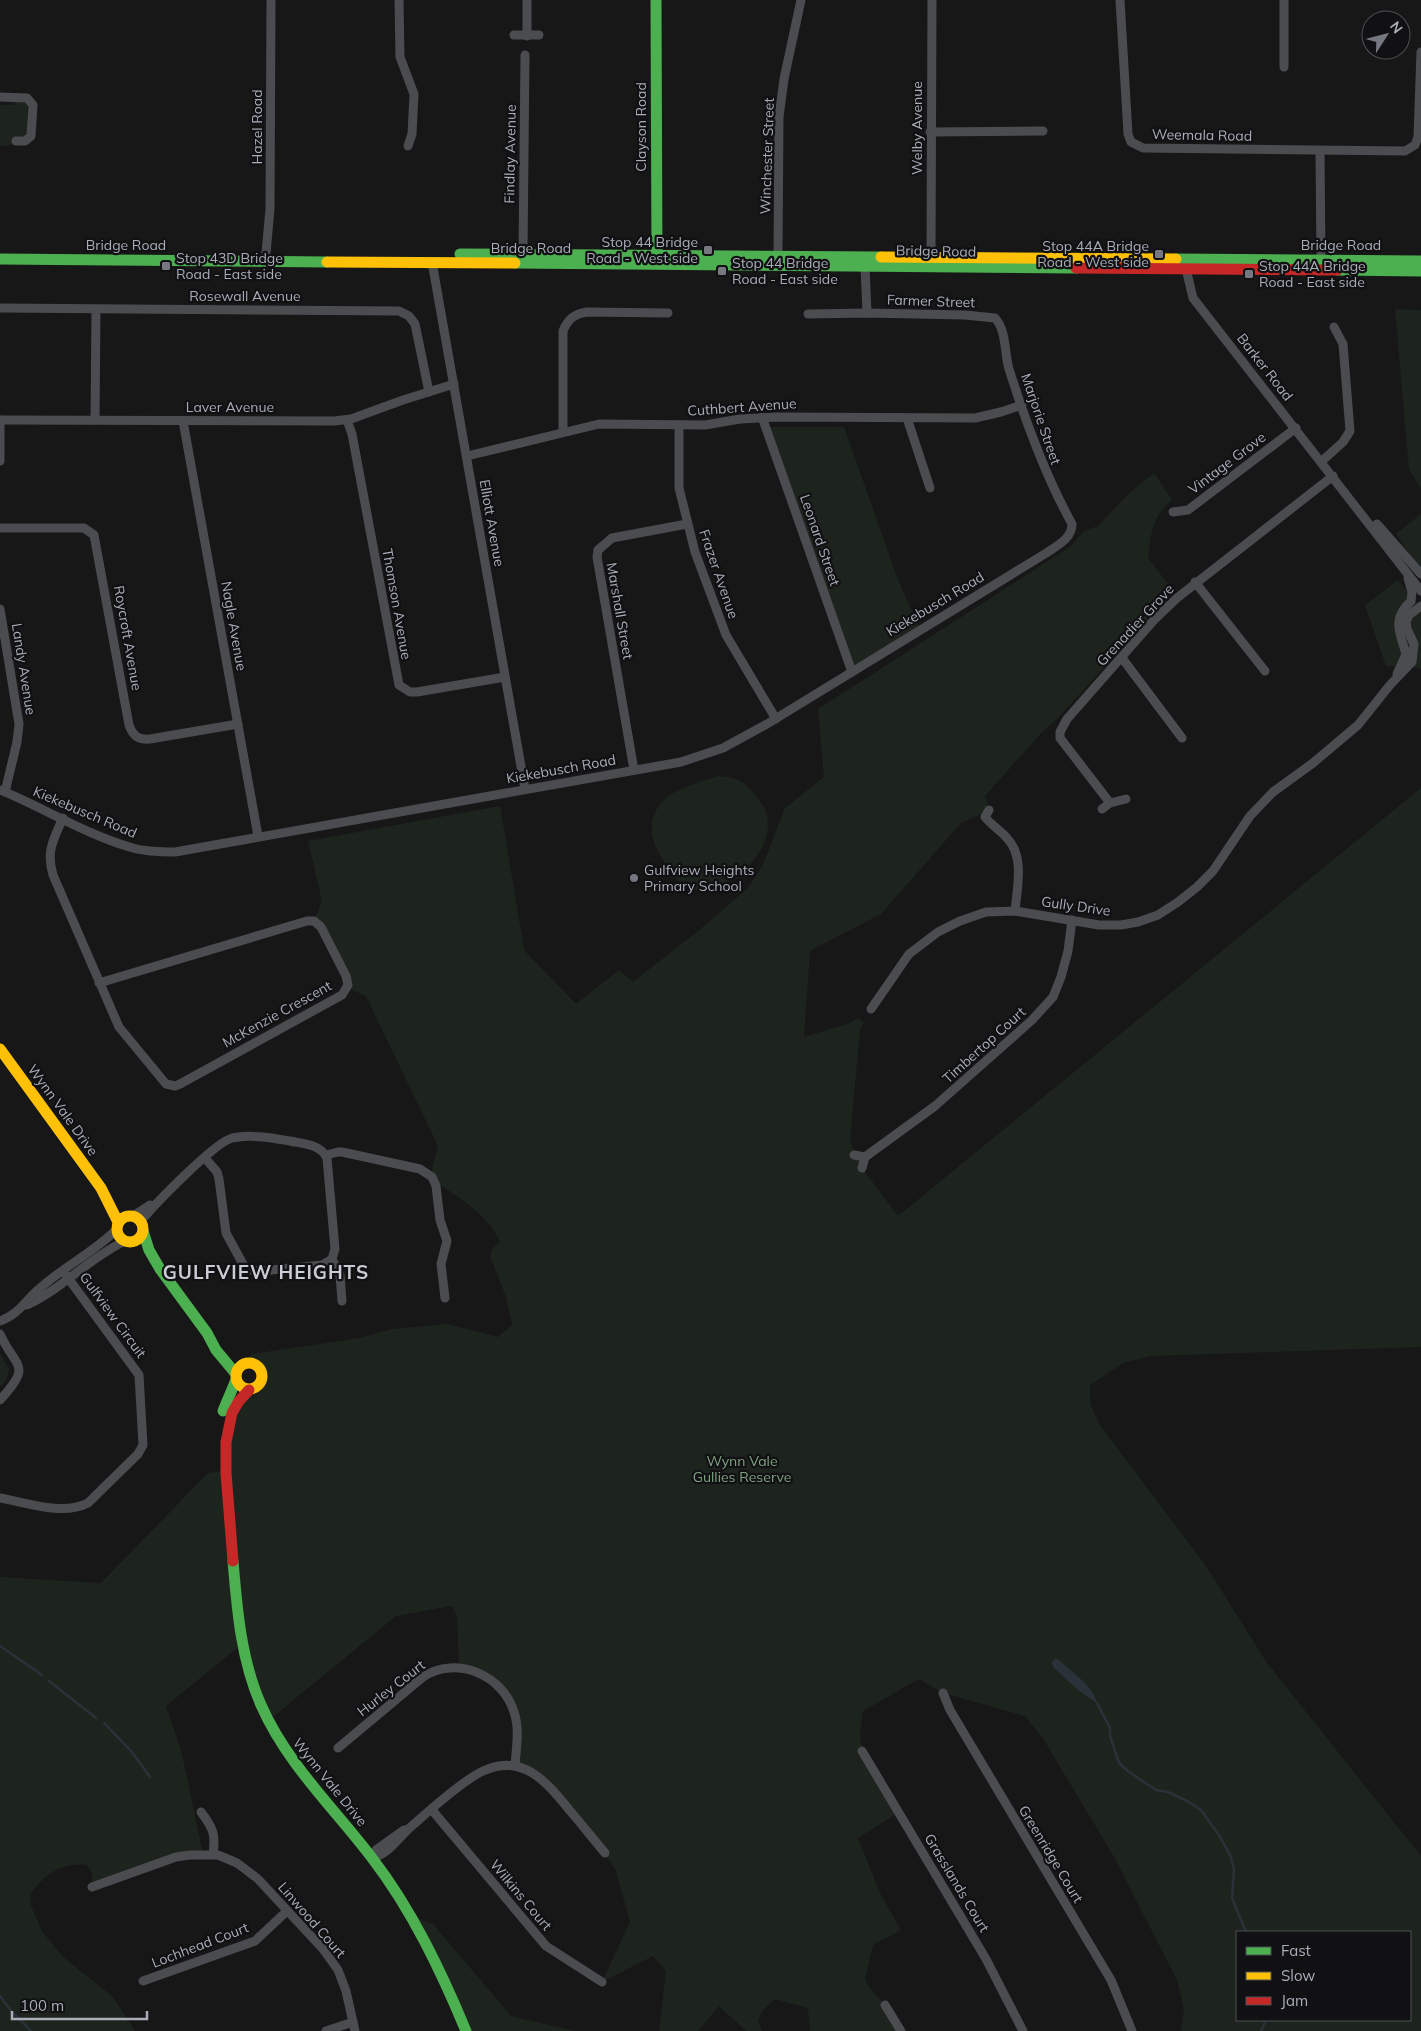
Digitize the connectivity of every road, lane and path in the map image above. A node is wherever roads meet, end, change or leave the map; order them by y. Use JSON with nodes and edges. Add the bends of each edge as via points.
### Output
{"nodes":[{"id":1,"x":271,"y":0,"type":"edge"},
{"id":2,"x":399,"y":0,"type":"edge"},
{"id":3,"x":527,"y":0,"type":"edge"},
{"id":4,"x":656,"y":0,"type":"edge"},
{"id":5,"x":801,"y":0,"type":"edge"},
{"id":6,"x":932,"y":0,"type":"edge"},
{"id":7,"x":1120,"y":0,"type":"edge"},
{"id":8,"x":1284,"y":0,"type":"edge"},
{"id":9,"x":514,"y":35,"type":"dead end"},
{"id":10,"x":539,"y":35,"type":"dead end"},
{"id":11,"x":528,"y":36,"type":"junction"},
{"id":12,"x":1421,"y":52,"type":"edge"},
{"id":13,"x":525,"y":55,"type":"dead end"},
{"id":14,"x":1284,"y":67,"type":"dead end"},
{"id":15,"x":0,"y":97,"type":"edge"},
{"id":16,"x":1043,"y":131,"type":"dead end"},
{"id":17,"x":930,"y":132,"type":"junction"},
{"id":18,"x":16,"y":141,"type":"dead end"},
{"id":19,"x":408,"y":146,"type":"dead end"},
{"id":20,"x":1320,"y":151,"type":"junction"},
{"id":21,"x":0,"y":252,"type":"edge"},
{"id":22,"x":267,"y":257,"type":"junction"},
{"id":23,"x":430,"y":258,"type":"junction"},
{"id":24,"x":523,"y":258,"type":"junction"},
{"id":25,"x":0,"y":259,"type":"edge"},
{"id":26,"x":657,"y":259,"type":"junction"},
{"id":27,"x":778,"y":260,"type":"junction"},
{"id":28,"x":1421,"y":260,"type":"edge"},
{"id":29,"x":931,"y":261,"type":"junction"},
{"id":30,"x":1185,"y":264,"type":"junction"},
{"id":31,"x":1320,"y":265,"type":"junction"},
{"id":32,"x":865,"y":266,"type":"junction"},
{"id":33,"x":1421,"y":271,"type":"edge"},
{"id":34,"x":0,"y":308,"type":"edge"},
{"id":35,"x":96,"y":308,"type":"junction"},
{"id":36,"x":668,"y":313,"type":"dead end"},
{"id":37,"x":866,"y":313,"type":"junction"},
{"id":38,"x":808,"y":314,"type":"dead end"},
{"id":39,"x":995,"y":318,"type":"joint"},
{"id":40,"x":1334,"y":327,"type":"dead end"},
{"id":41,"x":454,"y":384,"type":"junction"},
{"id":42,"x":429,"y":392,"type":"junction"},
{"id":43,"x":1022,"y":405,"type":"junction"},
{"id":44,"x":762,"y":417,"type":"junction"},
{"id":45,"x":906,"y":418,"type":"junction"},
{"id":46,"x":0,"y":420,"type":"edge"},
{"id":47,"x":95,"y":420,"type":"junction"},
{"id":48,"x":347,"y":420,"type":"junction"},
{"id":49,"x":183,"y":421,"type":"junction"},
{"id":50,"x":679,"y":424,"type":"junction"},
{"id":51,"x":1296,"y":428,"type":"junction"},
{"id":52,"x":563,"y":432,"type":"junction"},
{"id":53,"x":467,"y":456,"type":"junction"},
{"id":54,"x":0,"y":461,"type":"edge"},
{"id":55,"x":1322,"y":461,"type":"junction"},
{"id":56,"x":1333,"y":476,"type":"junction"},
{"id":57,"x":930,"y":488,"type":"dead end"},
{"id":58,"x":1172,"y":512,"type":"dead end"},
{"id":59,"x":687,"y":524,"type":"junction"},
{"id":60,"x":1072,"y":524,"type":"joint"},
{"id":61,"x":0,"y":528,"type":"edge"},
{"id":62,"x":1404,"y":569,"type":"junction"},
{"id":63,"x":1420,"y":574,"type":"edge"},
{"id":64,"x":1195,"y":582,"type":"junction"},
{"id":65,"x":1421,"y":591,"type":"edge"},
{"id":66,"x":1421,"y":606,"type":"edge"},
{"id":67,"x":0,"y":609,"type":"edge"},
{"id":68,"x":1122,"y":658,"type":"junction"},
{"id":69,"x":1266,"y":671,"type":"dead end"},
{"id":70,"x":852,"y":672,"type":"junction"},
{"id":71,"x":505,"y":677,"type":"junction"},
{"id":72,"x":1395,"y":679,"type":"junction"},
{"id":73,"x":776,"y":719,"type":"junction"},
{"id":74,"x":238,"y":724,"type":"junction"},
{"id":75,"x":1182,"y":738,"type":"dead end"},
{"id":76,"x":634,"y":770,"type":"junction"},
{"id":77,"x":525,"y":789,"type":"junction"},
{"id":78,"x":2,"y":791,"type":"edge"},
{"id":79,"x":1126,"y":799,"type":"dead end"},
{"id":80,"x":1110,"y":803,"type":"junction"},
{"id":81,"x":1102,"y":809,"type":"dead end"},
{"id":82,"x":989,"y":810,"type":"dead end"},
{"id":83,"x":63,"y":818,"type":"junction"},
{"id":84,"x":258,"y":836,"type":"junction"},
{"id":85,"x":1015,"y":911,"type":"junction"},
{"id":86,"x":1072,"y":920,"type":"junction"},
{"id":87,"x":99,"y":983,"type":"junction"},
{"id":88,"x":871,"y":1009,"type":"dead end"},
{"id":89,"x":0,"y":1049,"type":"edge"},
{"id":90,"x":854,"y":1155,"type":"dead end"},
{"id":91,"x":326,"y":1156,"type":"junction"},
{"id":92,"x":865,"y":1157,"type":"junction"},
{"id":93,"x":205,"y":1158,"type":"junction"},
{"id":94,"x":862,"y":1168,"type":"dead end"},
{"id":95,"x":101,"y":1188,"type":"junction"},
{"id":96,"x":137,"y":1221,"type":"junction"},
{"id":97,"x":117,"y":1226,"type":"junction"},
{"id":98,"x":127,"y":1242,"type":"junction"},
{"id":99,"x":332,"y":1260,"type":"junction"},
{"id":100,"x":160,"y":1269,"type":"junction"},
{"id":101,"x":66,"y":1275,"type":"junction"},
{"id":102,"x":445,"y":1298,"type":"dead end"},
{"id":103,"x":342,"y":1301,"type":"dead end"},
{"id":104,"x":0,"y":1321,"type":"edge"},
{"id":105,"x":0,"y":1334,"type":"edge"},
{"id":106,"x":238,"y":1373,"type":"junction"},
{"id":107,"x":249,"y":1390,"type":"junction"},
{"id":108,"x":0,"y":1400,"type":"edge"},
{"id":109,"x":226,"y":1470,"type":"junction"},
{"id":110,"x":0,"y":1498,"type":"edge"},
{"id":111,"x":943,"y":1694,"type":"dead end"},
{"id":112,"x":338,"y":1748,"type":"dead end"},
{"id":113,"x":862,"y":1751,"type":"dead end"},
{"id":114,"x":515,"y":1766,"type":"junction"},
{"id":115,"x":432,"y":1810,"type":"junction"},
{"id":116,"x":201,"y":1812,"type":"dead end"},
{"id":117,"x":213,"y":1854,"type":"junction"},
{"id":118,"x":606,"y":1854,"type":"dead end"},
{"id":119,"x":372,"y":1858,"type":"junction"},
{"id":120,"x":92,"y":1887,"type":"dead end"},
{"id":121,"x":287,"y":1911,"type":"junction"},
{"id":122,"x":143,"y":1981,"type":"dead end"},
{"id":123,"x":602,"y":1982,"type":"dead end"},
{"id":124,"x":885,"y":2005,"type":"dead end"},
{"id":125,"x":353,"y":2022,"type":"junction"},
{"id":126,"x":326,"y":2031,"type":"edge"},
{"id":127,"x":356,"y":2031,"type":"edge"},
{"id":128,"x":466,"y":2031,"type":"edge"},
{"id":129,"x":901,"y":2031,"type":"edge"},
{"id":130,"x":1023,"y":2031,"type":"edge"},
{"id":131,"x":1132,"y":2031,"type":"edge"}],
"edges":[{"from":1,"to":22,"type":"street","name":"Hazel Road"},
{"from":2,"to":19,"type":"street","via":[[400,57],[414,94],[412,134]]},
{"from":3,"to":11,"type":"street"},
{"from":4,"to":26,"type":"main road","name":"Clayson Road"},
{"from":5,"to":27,"type":"street","name":"Winchester Street","via":[[778,117]]},
{"from":6,"to":17,"type":"street","name":"Welby Avenue"},
{"from":7,"to":20,"type":"street","name":"Weemala Road","via":[[1131,142],[1151,149]]},
{"from":8,"to":14,"type":"street"},
{"from":9,"to":11,"type":"street"},
{"from":10,"to":11,"type":"street"},
{"from":12,"to":20,"type":"street","name":"Weemala Road","via":[[1419,133],[1415,145],[1405,150]]},
{"from":13,"to":24,"type":"street","name":"Findlay Avenue"},
{"from":15,"to":18,"type":"street","via":[[27,98],[33,105],[31,136],[25,141]]},
{"from":16,"to":17,"type":"street"},
{"from":17,"to":29,"type":"street","name":"Welby Avenue"},
{"from":20,"to":31,"type":"street"},
{"from":21,"to":22,"type":"main road","name":"Bridge Road"},
{"from":22,"to":23,"type":"main road","name":"Bridge Road"},
{"from":22,"to":25,"type":"main road","name":"Bridge Road"},
{"from":23,"to":24,"type":"main road","name":"Bridge Road"},
{"from":23,"to":41,"type":"street","name":"Elliott Avenue"},
{"from":24,"to":26,"type":"main road","name":"Bridge Road"},
{"from":26,"to":27,"type":"main road","name":"Bridge Road"},
{"from":27,"to":29,"type":"main road","name":"Bridge Road"},
{"from":27,"to":32,"type":"main road","name":"Bridge Road"},
{"from":28,"to":31,"type":"main road","name":"Bridge Road"},
{"from":29,"to":30,"type":"main road","name":"Bridge Road"},
{"from":29,"to":32,"type":"main road","name":"Bridge Road"},
{"from":30,"to":31,"type":"main road","name":"Bridge Road"},
{"from":30,"to":51,"type":"street","name":"Barker Road","via":[[1194,298]]},
{"from":31,"to":33,"type":"main road","name":"Bridge Road"},
{"from":32,"to":37,"type":"street","name":"Farmer Street"},
{"from":34,"to":35,"type":"street","name":"Rosewall Avenue"},
{"from":35,"to":42,"type":"street","name":"Rosewall Avenue","via":[[399,311],[409,316],[414,324]]},
{"from":35,"to":47,"type":"street"},
{"from":36,"to":52,"type":"street","via":[[587,312],[570,319],[563,331]]},
{"from":37,"to":38,"type":"street","name":"Farmer Street"},
{"from":37,"to":39,"type":"street","name":"Farmer Street"},
{"from":39,"to":43,"type":"street","name":"Marjorie Street","via":[[1002,328],[1009,366]]},
{"from":40,"to":55,"type":"street","via":[[1343,344],[1350,431]]},
{"from":41,"to":42,"type":"street","name":"Laver Avenue"},
{"from":41,"to":53,"type":"street","name":"Elliott Avenue"},
{"from":42,"to":48,"type":"street","name":"Laver Avenue"},
{"from":43,"to":45,"type":"street","name":"Cuthbert Avenue","via":[[975,418]]},
{"from":43,"to":60,"type":"street","name":"Marjorie Street","via":[[1046,472]]},
{"from":44,"to":45,"type":"street","name":"Cuthbert Avenue"},
{"from":44,"to":50,"type":"street","name":"Cuthbert Avenue"},
{"from":44,"to":70,"type":"street","name":"Leonard Street"},
{"from":45,"to":57,"type":"street"},
{"from":46,"to":47,"type":"street","name":"Laver Avenue"},
{"from":46,"to":54,"type":"street"},
{"from":47,"to":49,"type":"street","name":"Laver Avenue"},
{"from":48,"to":49,"type":"street","name":"Laver Avenue"},
{"from":48,"to":71,"type":"street","name":"Thomson Avenue","via":[[399,685],[410,692],[417,692]]},
{"from":49,"to":74,"type":"street","name":"Nagle Avenue"},
{"from":50,"to":52,"type":"street","name":"Cuthbert Avenue","via":[[606,424]]},
{"from":50,"to":59,"type":"street","name":"Frazer Avenue","via":[[679,488]]},
{"from":51,"to":55,"type":"street","name":"Barker Road"},
{"from":51,"to":58,"type":"street","name":"Vintage Grove","via":[[1188,510]]},
{"from":52,"to":53,"type":"street","name":"Cuthbert Avenue"},
{"from":53,"to":71,"type":"street","name":"Elliott Avenue"},
{"from":55,"to":56,"type":"street","name":"Barker Road"},
{"from":56,"to":62,"type":"street","name":"Barker Road"},
{"from":56,"to":63,"type":"street","name":"Barker Road"},
{"from":56,"to":64,"type":"street","name":"Grenadier Grove"},
{"from":59,"to":73,"type":"street","name":"Frazer Avenue","via":[[726,635]]},
{"from":59,"to":76,"type":"street","name":"Marshall Street","via":[[612,538],[598,550]]},
{"from":60,"to":70,"type":"street","name":"Kiekebusch Road","via":[[1067,538],[1048,552]]},
{"from":61,"to":74,"type":"street","name":"Roycroft Avenue","via":[[84,528],[94,535],[132,733],[150,739]]},
{"from":62,"to":65,"type":"street","name":"Barker Road"},
{"from":62,"to":72,"type":"street","name":"Gully Drive","via":[[1412,592],[1411,601],[1398,623],[1406,654]]},
{"from":64,"to":68,"type":"street","name":"Grenadier Grove","via":[[1154,620]]},
{"from":64,"to":69,"type":"street"},
{"from":66,"to":72,"type":"street","name":"Gully Drive","via":[[1409,615],[1406,622],[1414,644],[1412,662]]},
{"from":67,"to":78,"type":"street","name":"Landy Avenue","via":[[19,724]]},
{"from":68,"to":75,"type":"street"},
{"from":68,"to":80,"type":"street","name":"Grenadier Grove","via":[[1067,719],[1060,732],[1060,738]]},
{"from":70,"to":73,"type":"street","name":"Kiekebusch Road"},
{"from":71,"to":77,"type":"street","name":"Elliott Avenue"},
{"from":72,"to":86,"type":"street","name":"Gully Drive","via":[[1358,725],[1273,792],[1250,816],[1213,871],[1191,892],[1158,915],[1138,922],[1099,925]]},
{"from":73,"to":76,"type":"street","name":"Kiekebusch Road","via":[[704,756]]},
{"from":74,"to":84,"type":"street","name":"Nagle Avenue"},
{"from":76,"to":77,"type":"street","name":"Kiekebusch Road"},
{"from":77,"to":84,"type":"street","name":"Kiekebusch Road"},
{"from":78,"to":83,"type":"street","name":"Kiekebusch Road"},
{"from":79,"to":80,"type":"street"},
{"from":80,"to":81,"type":"street"},
{"from":82,"to":85,"type":"street","via":[[986,820],[1010,841],[1017,856],[1019,873]]},
{"from":83,"to":84,"type":"street","name":"Kiekebusch Road","via":[[109,840],[152,852],[175,852]]},
{"from":83,"to":87,"type":"street","name":"McKenzie Crescent","via":[[50,847],[49,863]]},
{"from":85,"to":86,"type":"street","name":"Gully Drive"},
{"from":85,"to":88,"type":"street","name":"Gully Drive","via":[[986,912],[938,932],[909,954]]},
{"from":86,"to":92,"type":"street","name":"Timbertop Court","via":[[1068,951],[1053,996],[1032,1020],[935,1106]]},
{"from":87,"to":87,"type":"street","name":"McKenzie Crescent","via":[[119,1027],[162,1081],[170,1086],[180,1084],[342,995],[348,986],[321,927],[307,920]]},
{"from":89,"to":95,"type":"main road","name":"Wynn Vale Drive"},
{"from":90,"to":92,"type":"street"},
{"from":91,"to":93,"type":"street","via":[[321,1149],[305,1144],[238,1137],[223,1143]]},
{"from":91,"to":99,"type":"street","via":[[335,1250]]},
{"from":91,"to":102,"type":"street","via":[[342,1152],[420,1169],[430,1176],[436,1186],[440,1220],[447,1241],[441,1264]]},
{"from":92,"to":94,"type":"street"},
{"from":93,"to":96,"type":"street"},
{"from":93,"to":99,"type":"street","via":[[218,1176],[224,1229],[244,1266],[261,1271],[322,1265]]},
{"from":95,"to":96,"type":"main road","name":"Wynn Vale Drive"},
{"from":95,"to":97,"type":"main road","name":"Wynn Vale Drive"},
{"from":96,"to":97,"type":"main road","via":[[123,1217]]},
{"from":96,"to":98,"type":"main road","via":[[138,1240]]},
{"from":96,"to":100,"type":"main road","name":"Wynn Vale Drive"},
{"from":97,"to":98,"type":"main road","via":[[119,1237]]},
{"from":97,"to":101,"type":"street"},
{"from":98,"to":100,"type":"main road","name":"Wynn Vale Drive"},
{"from":98,"to":101,"type":"street"},
{"from":99,"to":103,"type":"street","via":[[340,1275]]},
{"from":100,"to":106,"type":"main road","name":"Wynn Vale Drive"},
{"from":101,"to":104,"type":"street","via":[[38,1289],[22,1308]]},
{"from":101,"to":110,"type":"street","name":"Gulfview Circuit","via":[[140,1375],[144,1445],[83,1506],[62,1508]]},
{"from":105,"to":108,"type":"street","via":[[16,1359],[19,1373],[16,1382]]},
{"from":106,"to":107,"type":"main road","via":[[242,1387]]},
{"from":106,"to":107,"type":"main road","via":[[249,1362],[263,1374],[261,1384]]},
{"from":106,"to":109,"type":"main road","name":"Wynn Vale Drive","via":[[220,1424]]},
{"from":107,"to":109,"type":"main road","name":"Wynn Vale Drive","via":[[240,1398],[230,1416]]},
{"from":109,"to":119,"type":"main road","name":"Wynn Vale Drive","via":[[240,1628],[256,1695],[271,1728],[293,1763]]},
{"from":111,"to":131,"type":"street","name":"Greenridge Court","via":[[1110,1980]]},
{"from":112,"to":114,"type":"street","name":"Hurley Court","via":[[423,1677],[440,1669],[455,1667],[483,1675],[511,1703],[517,1731]]},
{"from":113,"to":130,"type":"street","name":"Grasslands Court","via":[[986,1959]]},
{"from":114,"to":115,"type":"street","via":[[482,1771]]},
{"from":114,"to":118,"type":"street","via":[[542,1779]]},
{"from":115,"to":119,"type":"street","via":[[380,1856]]},
{"from":115,"to":123,"type":"street","name":"Wilkins Court","via":[[546,1946]]},
{"from":116,"to":117,"type":"street","via":[[212,1826],[215,1839]]},
{"from":117,"to":120,"type":"street","name":"Linwood Court","via":[[176,1857]]},
{"from":117,"to":121,"type":"street","name":"Linwood Court","via":[[248,1870]]},
{"from":119,"to":128,"type":"main road","name":"Wynn Vale Drive","via":[[426,1941]]},
{"from":121,"to":122,"type":"street","name":"Lochhead Court","via":[[255,1941]]},
{"from":121,"to":125,"type":"street","name":"Linwood Court","via":[[338,1970]]},
{"from":124,"to":129,"type":"street"},
{"from":125,"to":126,"type":"street"},
{"from":125,"to":127,"type":"street","name":"Linwood Court"}]}
